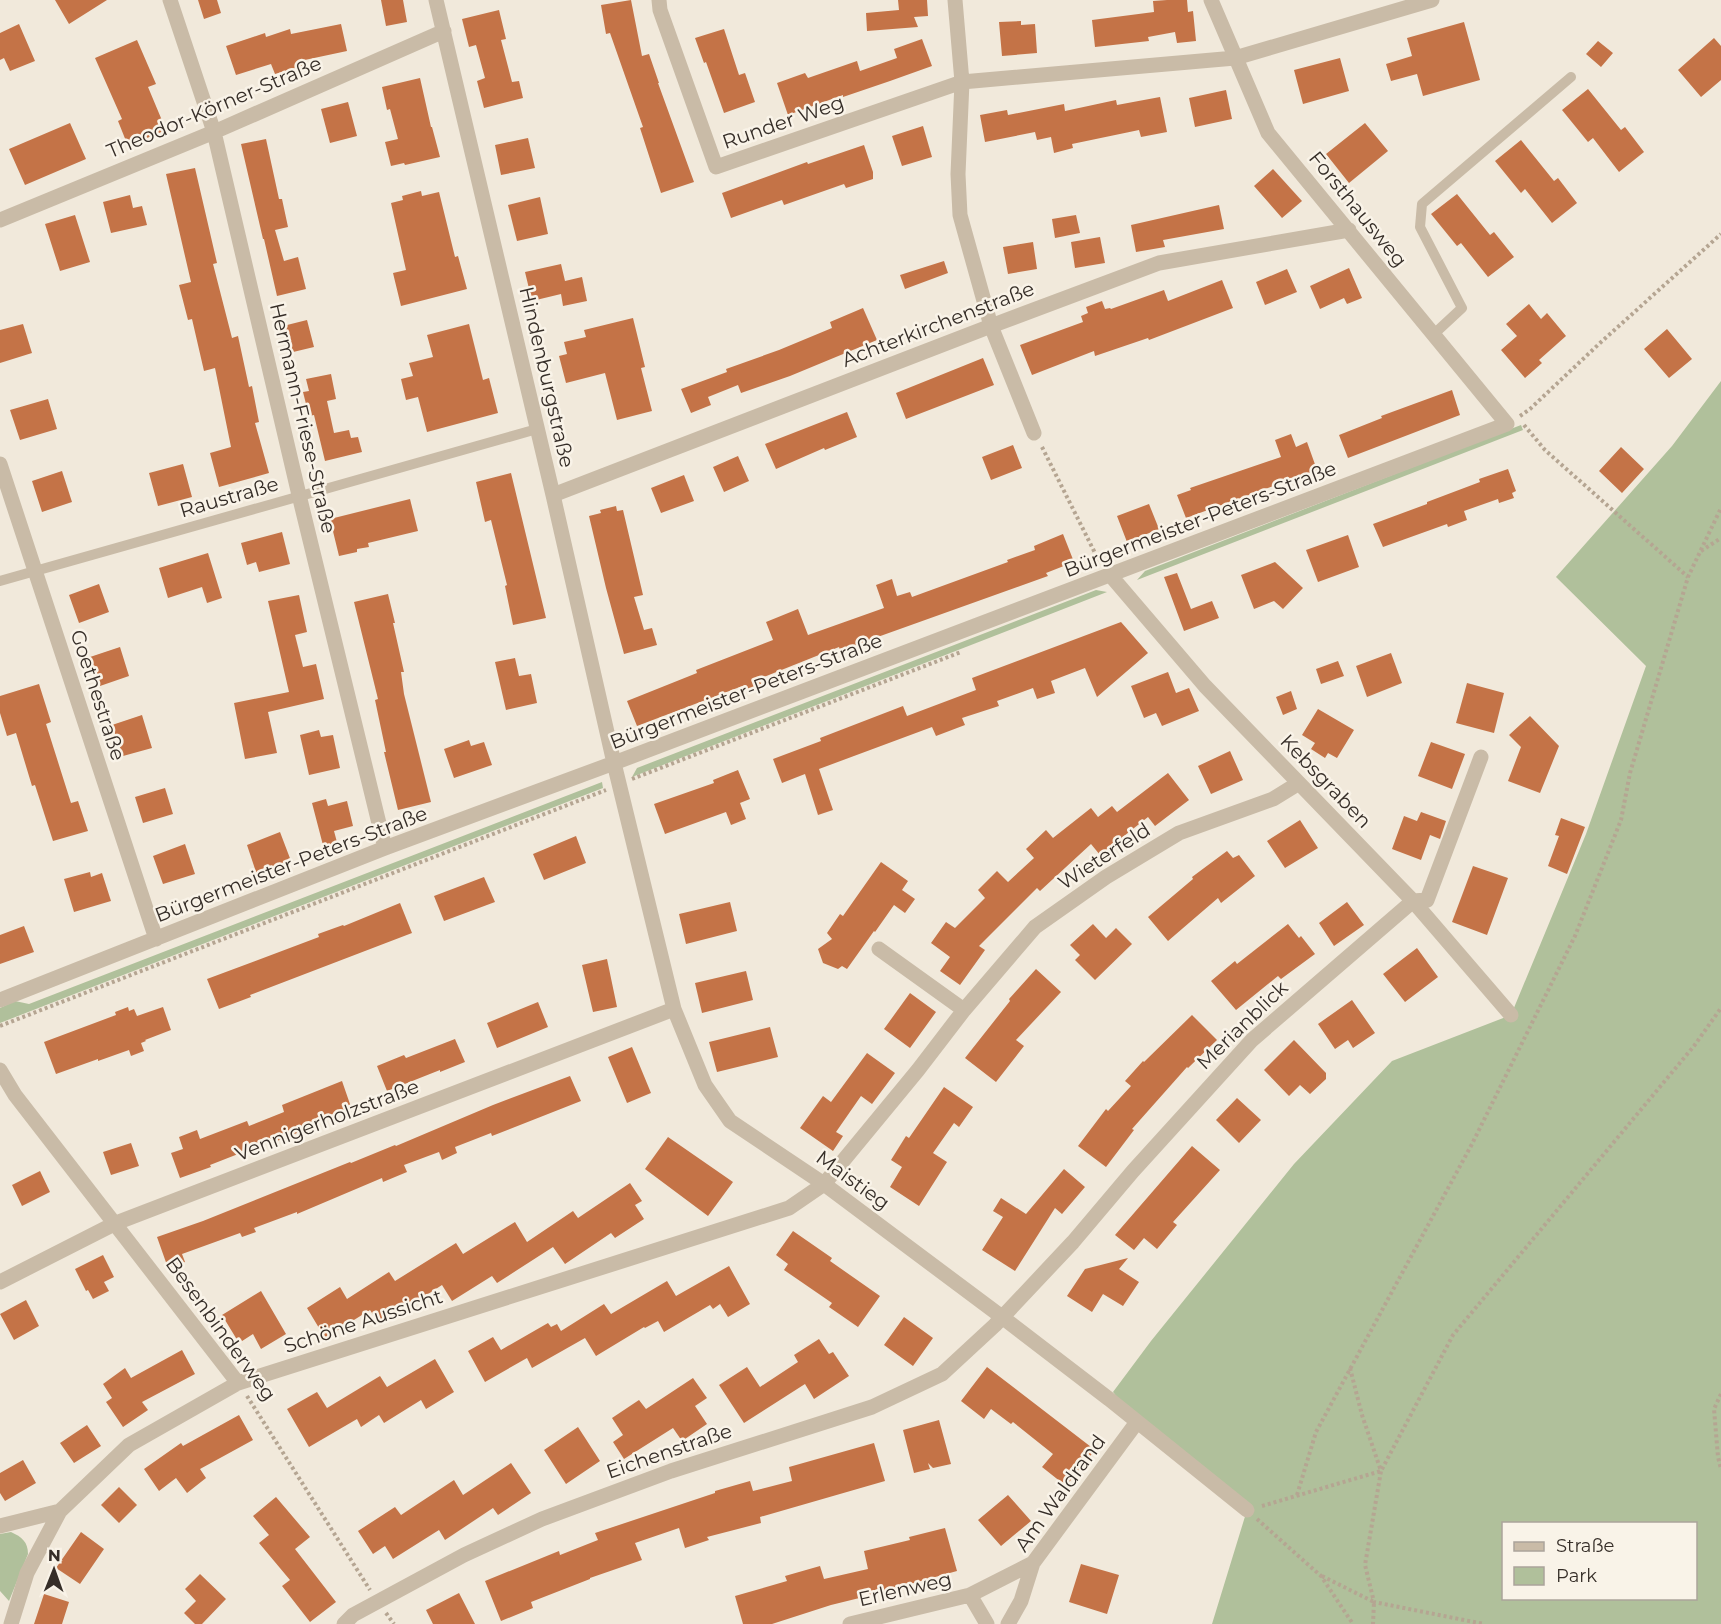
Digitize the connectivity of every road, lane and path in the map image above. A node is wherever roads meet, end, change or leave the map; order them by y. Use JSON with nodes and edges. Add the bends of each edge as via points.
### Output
{"nodes":[{"id":1,"x":170,"y":0,"type":"edge"},
{"id":2,"x":436,"y":0,"type":"edge"},
{"id":3,"x":659,"y":0,"type":"edge"},
{"id":4,"x":955,"y":0,"type":"edge"},
{"id":5,"x":1211,"y":0,"type":"edge"},
{"id":6,"x":1432,"y":0,"type":"edge"},
{"id":7,"x":444,"y":31,"type":"junction"},
{"id":8,"x":1235,"y":58,"type":"junction"},
{"id":9,"x":1571,"y":77,"type":"dead end"},
{"id":10,"x":962,"y":82,"type":"junction"},
{"id":11,"x":214,"y":132,"type":"junction"},
{"id":12,"x":0,"y":220,"type":"edge"},
{"id":13,"x":1349,"y":230,"type":"junction"},
{"id":14,"x":1721,"y":234,"type":"edge"},
{"id":15,"x":991,"y":326,"type":"junction"},
{"id":16,"x":1434,"y":334,"type":"junction"},
{"id":17,"x":1514,"y":426,"type":"junction"},
{"id":18,"x":537,"y":429,"type":"junction"},
{"id":19,"x":1529,"y":431,"type":"junction"},
{"id":20,"x":1034,"y":433,"type":"joint"},
{"id":21,"x":0,"y":464,"type":"edge"},
{"id":22,"x":299,"y":495,"type":"junction"},
{"id":23,"x":553,"y":495,"type":"junction"},
{"id":24,"x":1721,"y":538,"type":"edge"},
{"id":25,"x":1700,"y":552,"type":"dead end"},
{"id":26,"x":35,"y":571,"type":"junction"},
{"id":27,"x":1111,"y":576,"type":"junction"},
{"id":28,"x":1688,"y":577,"type":"dead end"},
{"id":29,"x":0,"y":581,"type":"edge"},
{"id":30,"x":966,"y":650,"type":"dead end"},
{"id":31,"x":1481,"y":757,"type":"dead end"},
{"id":32,"x":614,"y":763,"type":"junction"},
{"id":33,"x":1299,"y":783,"type":"junction"},
{"id":34,"x":619,"y":784,"type":"junction"},
{"id":35,"x":385,"y":848,"type":"junction"},
{"id":36,"x":1413,"y":901,"type":"junction"},
{"id":37,"x":156,"y":939,"type":"junction"},
{"id":38,"x":879,"y":949,"type":"dead end"},
{"id":39,"x":0,"y":1000,"type":"edge"},
{"id":40,"x":1721,"y":1008,"type":"edge"},
{"id":41,"x":674,"y":1009,"type":"junction"},
{"id":42,"x":964,"y":1010,"type":"junction"},
{"id":43,"x":1511,"y":1015,"type":"dead end"},
{"id":44,"x":0,"y":1026,"type":"edge"},
{"id":45,"x":0,"y":1070,"type":"edge"},
{"id":46,"x":824,"y":1184,"type":"junction"},
{"id":47,"x":116,"y":1223,"type":"junction"},
{"id":48,"x":0,"y":1282,"type":"edge"},
{"id":49,"x":1002,"y":1317,"type":"junction"},
{"id":50,"x":1350,"y":1368,"type":"dead end"},
{"id":51,"x":238,"y":1383,"type":"junction"},
{"id":52,"x":1721,"y":1394,"type":"edge"},
{"id":53,"x":1137,"y":1422,"type":"junction"},
{"id":54,"x":1721,"y":1469,"type":"edge"},
{"id":55,"x":1381,"y":1471,"type":"junction"},
{"id":56,"x":1247,"y":1510,"type":"junction"},
{"id":57,"x":60,"y":1511,"type":"junction"},
{"id":58,"x":0,"y":1526,"type":"edge"},
{"id":59,"x":1033,"y":1563,"type":"junction"},
{"id":60,"x":1321,"y":1576,"type":"junction"},
{"id":61,"x":970,"y":1595,"type":"junction"},
{"id":62,"x":377,"y":1601,"type":"junction"},
{"id":63,"x":1374,"y":1602,"type":"junction"},
{"id":64,"x":11,"y":1624,"type":"edge"},
{"id":65,"x":344,"y":1624,"type":"edge"},
{"id":66,"x":394,"y":1624,"type":"edge"},
{"id":67,"x":849,"y":1624,"type":"edge"},
{"id":68,"x":987,"y":1624,"type":"edge"},
{"id":69,"x":1008,"y":1624,"type":"edge"},
{"id":70,"x":1353,"y":1624,"type":"edge"},
{"id":71,"x":1373,"y":1624,"type":"edge"},
{"id":72,"x":1484,"y":1624,"type":"edge"}],
"edges":[{"from":1,"to":11,"type":"street","name":"Hermann-Friese-Straße"},
{"from":2,"to":7,"type":"street","name":"Hindenburgstraße"},
{"from":3,"to":10,"type":"street","name":"Runder Weg","via":[[716,167]]},
{"from":4,"to":10,"type":"street"},
{"from":5,"to":8,"type":"street","name":"Forsthausweg"},
{"from":6,"to":8,"type":"street"},
{"from":7,"to":11,"type":"street","name":"Theodor-Körner-Straße"},
{"from":7,"to":18,"type":"street","name":"Hindenburgstraße"},
{"from":8,"to":10,"type":"street"},
{"from":8,"to":13,"type":"street","name":"Forsthausweg","via":[[1268,133]]},
{"from":9,"to":16,"type":"lane","via":[[1422,204],[1420,227],[1462,308]]},
{"from":10,"to":15,"type":"street","via":[[960,215]]},
{"from":11,"to":12,"type":"street","name":"Theodor-Körner-Straße"},
{"from":11,"to":22,"type":"street","name":"Hermann-Friese-Straße"},
{"from":13,"to":15,"type":"street","name":"Achterkirchenstraße","via":[[1160,263]]},
{"from":13,"to":16,"type":"street","name":"Forsthausweg"},
{"from":14,"to":17,"type":"path"},
{"from":15,"to":20,"type":"street"},
{"from":15,"to":23,"type":"street","name":"Achterkirchenstraße"},
{"from":16,"to":17,"type":"street","name":"Forsthausweg"},
{"from":17,"to":19,"type":"path"},
{"from":17,"to":19,"type":"path"},
{"from":17,"to":27,"type":"street","name":"Bürgermeister-Peters-Straße"},
{"from":18,"to":22,"type":"lane","name":"Raustraße"},
{"from":18,"to":23,"type":"street","name":"Hindenburgstraße"},
{"from":19,"to":28,"type":"path","via":[[1545,450]]},
{"from":20,"to":27,"type":"path","via":[[1097,558]]},
{"from":21,"to":26,"type":"street","name":"Goethestraße"},
{"from":22,"to":26,"type":"lane","name":"Raustraße"},
{"from":22,"to":35,"type":"street","name":"Hermann-Friese-Straße"},
{"from":23,"to":32,"type":"street","name":"Hindenburgstraße"},
{"from":24,"to":25,"type":"path"},
{"from":26,"to":29,"type":"lane","name":"Raustraße"},
{"from":26,"to":37,"type":"street","name":"Goethestraße"},
{"from":27,"to":32,"type":"street","name":"Bürgermeister-Peters-Straße"},
{"from":27,"to":33,"type":"street","name":"Kebsgraben","via":[[1205,686]]},
{"from":30,"to":34,"type":"path"},
{"from":31,"to":36,"type":"street","name":"Merianblick","via":[[1426,900]]},
{"from":32,"to":34,"type":"street","name":"Maistieg"},
{"from":32,"to":35,"type":"street","name":"Bürgermeister-Peters-Straße"},
{"from":33,"to":36,"type":"street","name":"Kebsgraben"},
{"from":33,"to":42,"type":"street","name":"Wieterfeld","via":[[1273,799],[1179,833],[1106,877],[1035,927]]},
{"from":34,"to":41,"type":"street","name":"Maistieg"},
{"from":34,"to":44,"type":"path"},
{"from":35,"to":37,"type":"street","name":"Bürgermeister-Peters-Straße"},
{"from":36,"to":43,"type":"street","name":"Kebsgraben"},
{"from":36,"to":49,"type":"street","name":"Merianblick","via":[[1252,1040]]},
{"from":37,"to":39,"type":"street","name":"Bürgermeister-Peters-Straße"},
{"from":38,"to":42,"type":"street"},
{"from":40,"to":55,"type":"path","via":[[1694,1046],[1453,1335]]},
{"from":41,"to":46,"type":"street","name":"Maistieg","via":[[705,1085],[730,1121]]},
{"from":41,"to":47,"type":"street","name":"Vennigerholzstraße"},
{"from":42,"to":46,"type":"street","name":"Wieterfeld"},
{"from":45,"to":47,"type":"street","name":"Besenbinderweg","via":[[15,1095]]},
{"from":46,"to":49,"type":"street","name":"Maistieg"},
{"from":46,"to":51,"type":"street","name":"Schöne Aussicht","via":[[789,1208]]},
{"from":47,"to":48,"type":"street","name":"Vennigerholzstraße"},
{"from":47,"to":51,"type":"street","name":"Besenbinderweg"},
{"from":49,"to":53,"type":"street","name":"Maistieg"},
{"from":49,"to":62,"type":"street","name":"Eichenstraße","via":[[942,1374],[872,1407],[671,1471],[542,1519]]},
{"from":50,"to":55,"type":"path"},
{"from":51,"to":57,"type":"street","name":"Schöne Aussicht","via":[[129,1445]]},
{"from":51,"to":62,"type":"path","name":"Besenbinderweg"},
{"from":52,"to":54,"type":"path","via":[[1714,1409]]},
{"from":53,"to":56,"type":"street","name":"Maistieg"},
{"from":53,"to":59,"type":"street","name":"Am Waldrand"},
{"from":55,"to":56,"type":"path"},
{"from":55,"to":63,"type":"path","via":[[1365,1565]]},
{"from":56,"to":60,"type":"path"},
{"from":57,"to":58,"type":"street"},
{"from":57,"to":64,"type":"street","name":"Schöne Aussicht","via":[[27,1573]]},
{"from":59,"to":61,"type":"street","name":"Erlenweg"},
{"from":59,"to":69,"type":"street","name":"Am Waldrand","via":[[1022,1601]]},
{"from":60,"to":63,"type":"path"},
{"from":60,"to":70,"type":"path"},
{"from":61,"to":67,"type":"street","name":"Erlenweg"},
{"from":61,"to":68,"type":"street","name":"Erlenweg"},
{"from":62,"to":65,"type":"street","name":"Eichenstraße"},
{"from":62,"to":66,"type":"path","name":"Besenbinderweg"},
{"from":63,"to":71,"type":"path"},
{"from":63,"to":72,"type":"path"}]}
